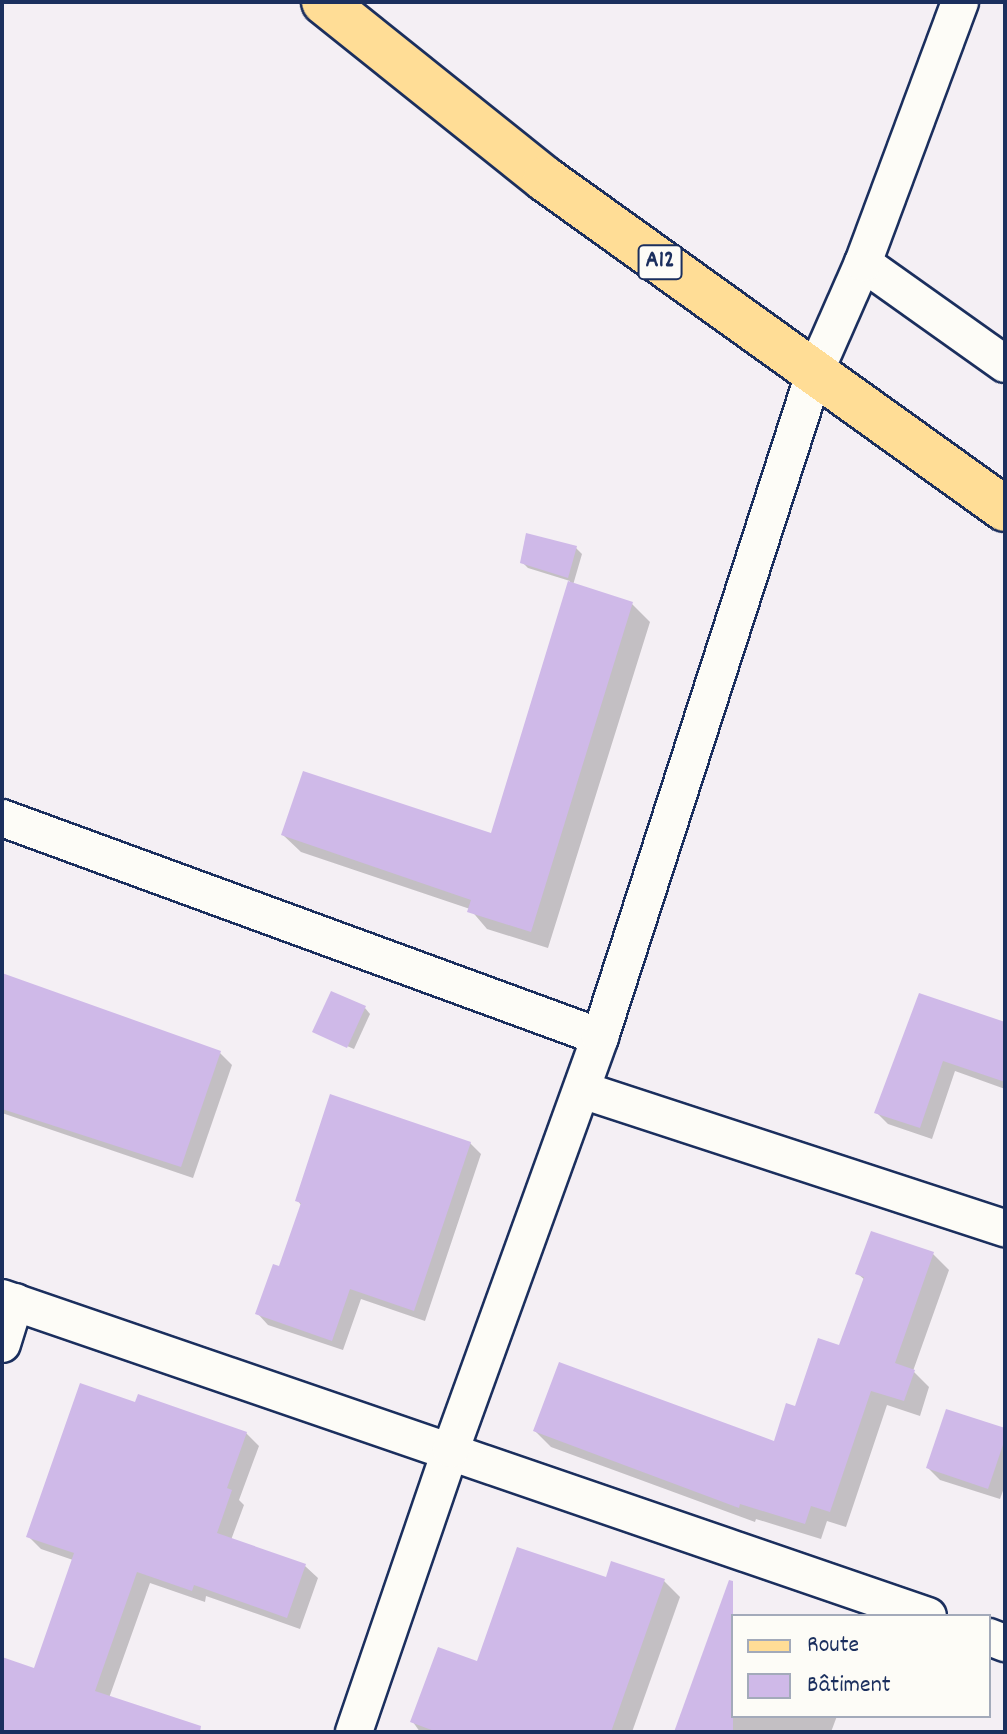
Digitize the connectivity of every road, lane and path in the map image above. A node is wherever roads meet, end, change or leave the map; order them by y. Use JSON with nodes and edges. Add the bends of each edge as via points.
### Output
{"nodes":[{"id":1,"x":324,"y":2,"type":"edge"},
{"id":2,"x":960,"y":2,"type":"edge"},
{"id":3,"x":863,"y":263,"type":"junction"},
{"id":4,"x":1005,"y":364,"type":"edge"},
{"id":5,"x":814,"y":374,"type":"junction"},
{"id":6,"x":1005,"y":509,"type":"edge"},
{"id":7,"x":2,"y":818,"type":"edge"},
{"id":8,"x":600,"y":1037,"type":"junction"},
{"id":9,"x":582,"y":1090,"type":"junction"},
{"id":10,"x":1005,"y":1228,"type":"edge"},
{"id":11,"x":9,"y":1300,"type":"edge"},
{"id":12,"x":2,"y":1344,"type":"edge"},
{"id":13,"x":451,"y":1449,"type":"junction"},
{"id":14,"x":922,"y":1614,"type":"edge"},
{"id":15,"x":354,"y":1732,"type":"edge"}],
"edges":[{"from":1,"to":5,"type":"main road","number":"A12","via":[[545,179]]},
{"from":2,"to":3,"type":"street"},
{"from":3,"to":4,"type":"street"},
{"from":3,"to":5,"type":"street"},
{"from":5,"to":6,"type":"main road","number":"A12"},
{"from":5,"to":8,"type":"street"},
{"from":7,"to":8,"type":"street"},
{"from":8,"to":9,"type":"street"},
{"from":9,"to":10,"type":"street"},
{"from":9,"to":13,"type":"street"},
{"from":11,"to":12,"type":"street"},
{"from":11,"to":13,"type":"street"},
{"from":13,"to":14,"type":"street"},
{"from":13,"to":15,"type":"street"}]}
